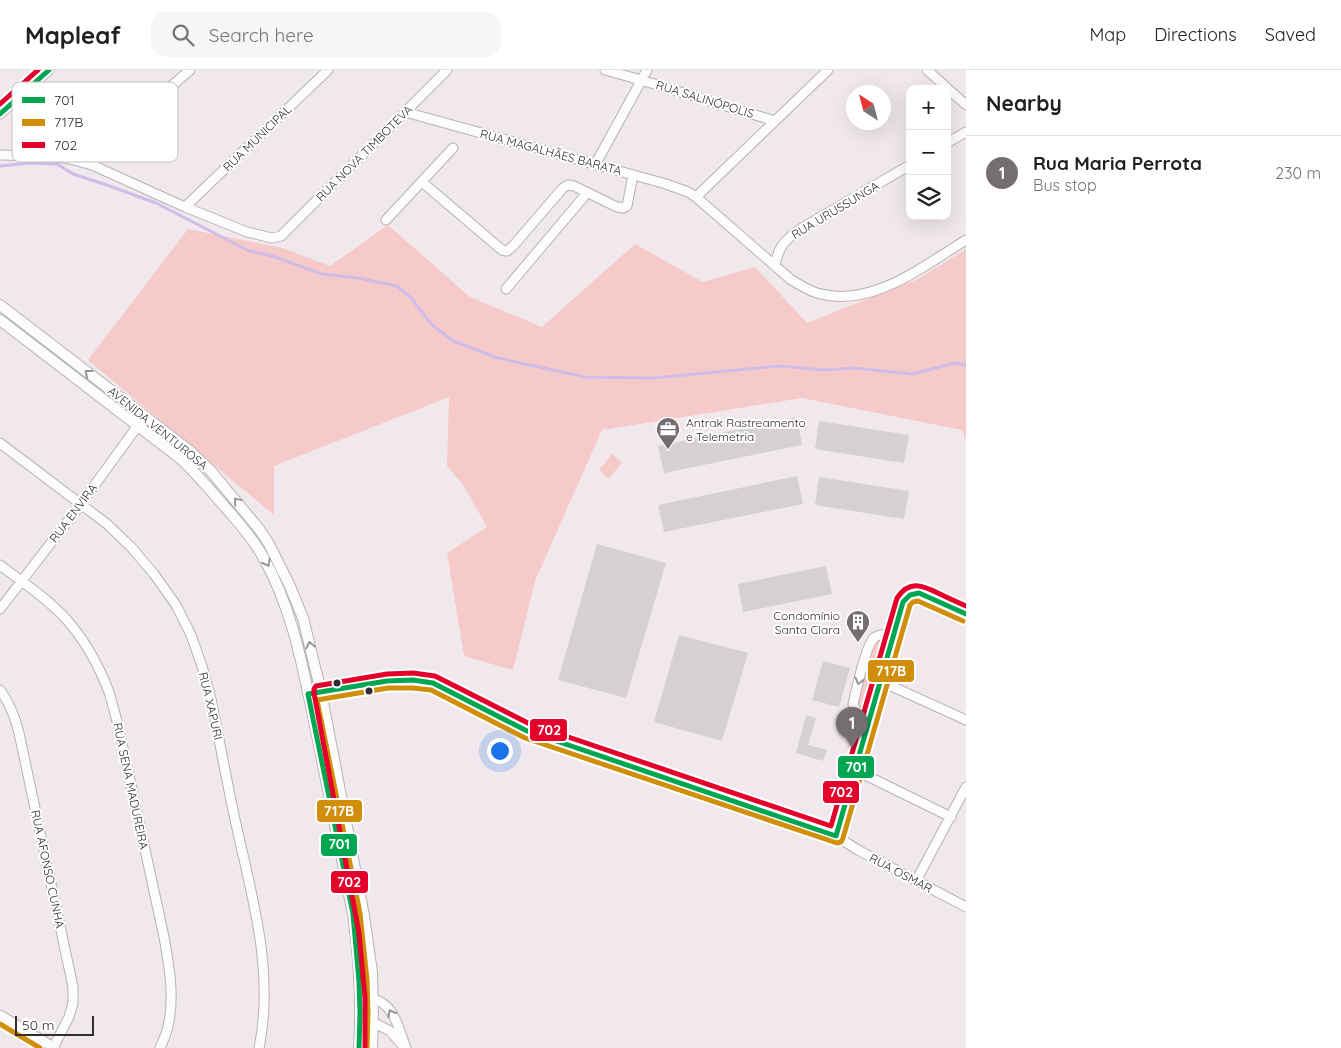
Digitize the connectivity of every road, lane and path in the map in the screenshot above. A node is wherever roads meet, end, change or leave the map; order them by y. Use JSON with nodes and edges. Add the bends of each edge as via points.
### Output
{"nodes":[{"id":1,"x":49,"y":70,"type":"edge"},
{"id":2,"x":190,"y":70,"type":"edge"},
{"id":3,"x":328,"y":70,"type":"edge"},
{"id":4,"x":447,"y":70,"type":"edge"},
{"id":5,"x":605,"y":70,"type":"edge"},
{"id":6,"x":647,"y":70,"type":"edge"},
{"id":7,"x":828,"y":70,"type":"edge"},
{"id":8,"x":927,"y":70,"type":"edge"},
{"id":9,"x":641,"y":80,"type":"junction"},
{"id":10,"x":36,"y":82,"type":"edge"},
{"id":11,"x":176,"y":82,"type":"edge"},
{"id":12,"x":12,"y":103,"type":"edge"},
{"id":13,"x":966,"y":105,"type":"edge"},
{"id":14,"x":405,"y":112,"type":"junction"},
{"id":15,"x":0,"y":114,"type":"edge"},
{"id":16,"x":775,"y":121,"type":"junction"},
{"id":17,"x":966,"y":132,"type":"edge"},
{"id":18,"x":951,"y":141,"type":"edge"},
{"id":19,"x":452,"y":148,"type":"dead end"},
{"id":20,"x":81,"y":162,"type":"edge"},
{"id":21,"x":94,"y":162,"type":"edge"},
{"id":22,"x":92,"y":165,"type":"junction"},
{"id":23,"x":595,"y":165,"type":"junction"},
{"id":24,"x":906,"y":167,"type":"edge"},
{"id":25,"x":633,"y":175,"type":"junction"},
{"id":26,"x":422,"y":182,"type":"junction"},
{"id":27,"x":587,"y":193,"type":"junction"},
{"id":28,"x":696,"y":198,"type":"junction"},
{"id":29,"x":185,"y":207,"type":"junction"},
{"id":30,"x":386,"y":220,"type":"dead end"},
{"id":31,"x":966,"y":240,"type":"edge"},
{"id":32,"x":775,"y":266,"type":"junction"},
{"id":33,"x":506,"y":289,"type":"dead end"},
{"id":34,"x":0,"y":306,"type":"edge"},
{"id":35,"x":0,"y":320,"type":"edge"},
{"id":36,"x":144,"y":416,"type":"junction"},
{"id":37,"x":138,"y":426,"type":"junction"},
{"id":38,"x":0,"y":443,"type":"edge"},
{"id":39,"x":80,"y":504,"type":"junction"},
{"id":40,"x":0,"y":565,"type":"edge"},
{"id":41,"x":21,"y":581,"type":"junction"},
{"id":42,"x":0,"y":609,"type":"edge"},
{"id":43,"x":966,"y":614,"type":"edge"},
{"id":44,"x":894,"y":634,"type":"junction"},
{"id":45,"x":880,"y":681,"type":"junction"},
{"id":46,"x":0,"y":690,"type":"edge"},
{"id":47,"x":321,"y":692,"type":"junction"},
{"id":48,"x":308,"y":694,"type":"junction"},
{"id":49,"x":966,"y":720,"type":"edge"},
{"id":50,"x":869,"y":722,"type":"junction"},
{"id":51,"x":855,"y":770,"type":"junction"},
{"id":52,"x":966,"y":787,"type":"edge"},
{"id":53,"x":951,"y":817,"type":"junction"},
{"id":54,"x":836,"y":836,"type":"junction"},
{"id":55,"x":916,"y":881,"type":"junction"},
{"id":56,"x":966,"y":907,"type":"edge"},
{"id":57,"x":372,"y":998,"type":"junction"},
{"id":58,"x":360,"y":999,"type":"junction"},
{"id":59,"x":0,"y":1015,"type":"edge"},
{"id":60,"x":361,"y":1016,"type":"junction"},
{"id":61,"x":373,"y":1022,"type":"junction"},
{"id":62,"x":54,"y":1048,"type":"edge"},
{"id":63,"x":160,"y":1048,"type":"edge"},
{"id":64,"x":260,"y":1048,"type":"edge"},
{"id":65,"x":359,"y":1048,"type":"edge"},
{"id":66,"x":372,"y":1048,"type":"edge"},
{"id":67,"x":405,"y":1048,"type":"edge"}],
"edges":[{"from":1,"to":10,"type":"street"},
{"from":2,"to":11,"type":"street"},
{"from":3,"to":29,"type":"street","name":"RUA MUNICIPAL"},
{"from":4,"to":14,"type":"street","name":"RUA NOVA TIMBOTEVA"},
{"from":5,"to":9,"type":"street","name":"RUA SALINÓPOLIS"},
{"from":6,"to":9,"type":"street"},
{"from":7,"to":16,"type":"street"},
{"from":8,"to":13,"type":"street"},
{"from":9,"to":16,"type":"street","name":"RUA SALINÓPOLIS"},
{"from":9,"to":23,"type":"street"},
{"from":12,"to":15,"type":"street"},
{"from":14,"to":23,"type":"street","name":"RUA MAGALHÃES BARATA"},
{"from":14,"to":29,"type":"street","name":"RUA NOVA TIMBOTEVA","via":[[281,236],[272,238],[247,232]]},
{"from":16,"to":28,"type":"street"},
{"from":17,"to":18,"type":"street"},
{"from":19,"to":26,"type":"street"},
{"from":20,"to":22,"type":"street"},
{"from":21,"to":22,"type":"street"},
{"from":22,"to":29,"type":"street"},
{"from":23,"to":25,"type":"street","name":"RUA MAGALHÃES BARATA"},
{"from":24,"to":32,"type":"street","name":"RUA URUSSUNGA","via":[[789,237],[779,250]]},
{"from":25,"to":27,"type":"street","via":[[627,206],[623,208]]},
{"from":25,"to":28,"type":"street","name":"RUA MAGALHÃES BARATA","via":[[676,187]]},
{"from":26,"to":27,"type":"street","via":[[507,251],[563,188],[574,186]]},
{"from":26,"to":30,"type":"street"},
{"from":27,"to":33,"type":"street"},
{"from":28,"to":32,"type":"street","name":"RUA MAGALHÃES BARATA"},
{"from":31,"to":32,"type":"street","name":"RUA MAGALHÃES BARATA","via":[[890,286],[853,296],[817,293],[790,279]]},
{"from":36,"to":34,"type":"street","name":"AVENIDA VENTUROSA","one_way":true},
{"from":35,"to":37,"type":"street","name":"AVENIDA VENTUROSA"},
{"from":36,"to":37,"type":"street","name":"RUA ENVIRA"},
{"from":47,"to":36,"type":"street","name":"AVENIDA VENTUROSA","one_way":true,"via":[[303,618],[269,544],[206,466]]},
{"from":37,"to":39,"type":"street","name":"RUA ENVIRA"},
{"from":37,"to":48,"type":"street","name":"AVENIDA VENTUROSA","one_way":true,"via":[[192,470],[262,554],[286,606]]},
{"from":38,"to":39,"type":"street","name":"RUA XAPURI"},
{"from":39,"to":41,"type":"street","name":"RUA ENVIRA"},
{"from":39,"to":64,"type":"street","name":"RUA XAPURI","via":[[107,524],[154,574],[176,605],[202,666],[263,955],[265,993]]},
{"from":40,"to":41,"type":"street","name":"RUA SENA MADUREIRA"},
{"from":41,"to":42,"type":"street","name":"RUA ENVIRA"},
{"from":41,"to":63,"type":"street","name":"RUA SENA MADUREIRA","via":[[50,604],[82,640],[108,691],[120,734],[169,969],[171,1001],[168,1026]]},
{"from":43,"to":44,"type":"street","via":[[914,593],[903,602]]},
{"from":44,"to":45,"type":"street"},
{"from":44,"to":50,"type":"street","one_way":true,"via":[[874,637],[869,645],[853,704],[858,714]]},
{"from":45,"to":49,"type":"street"},
{"from":45,"to":50,"type":"street"},
{"from":46,"to":62,"type":"street","name":"RUA AFONSO CUNHA","via":[[13,712],[19,733],[70,966],[73,1003]]},
{"from":47,"to":48,"type":"street","name":"RUA OSMAR"},
{"from":47,"to":54,"type":"street","name":"RUA OSMAR","via":[[386,681],[433,683],[527,731]]},
{"from":47,"to":57,"type":"street","name":"AVENIDA VENTUROSA","via":[[364,916],[372,972]]},
{"from":48,"to":58,"type":"street","name":"AVENIDA VENTUROSA","via":[[353,914]]},
{"from":50,"to":51,"type":"street"},
{"from":51,"to":53,"type":"street"},
{"from":51,"to":54,"type":"street"},
{"from":52,"to":53,"type":"street"},
{"from":53,"to":55,"type":"street"},
{"from":54,"to":55,"type":"street","name":"RUA OSMAR"},
{"from":55,"to":56,"type":"street","name":"RUA OSMAR"},
{"from":57,"to":58,"type":"street"},
{"from":57,"to":61,"type":"street","name":"AVENIDA VENTUROSA"},
{"from":67,"to":57,"type":"street","one_way":true,"via":[[387,1006]]},
{"from":58,"to":60,"type":"street","name":"AVENIDA VENTUROSA"},
{"from":59,"to":62,"type":"street"},
{"from":60,"to":61,"type":"street"},
{"from":60,"to":65,"type":"street","name":"AVENIDA VENTUROSA"},
{"from":61,"to":66,"type":"street","name":"AVENIDA VENTUROSA"},
{"from":61,"to":67,"type":"street","via":[[390,1031]]}]}
